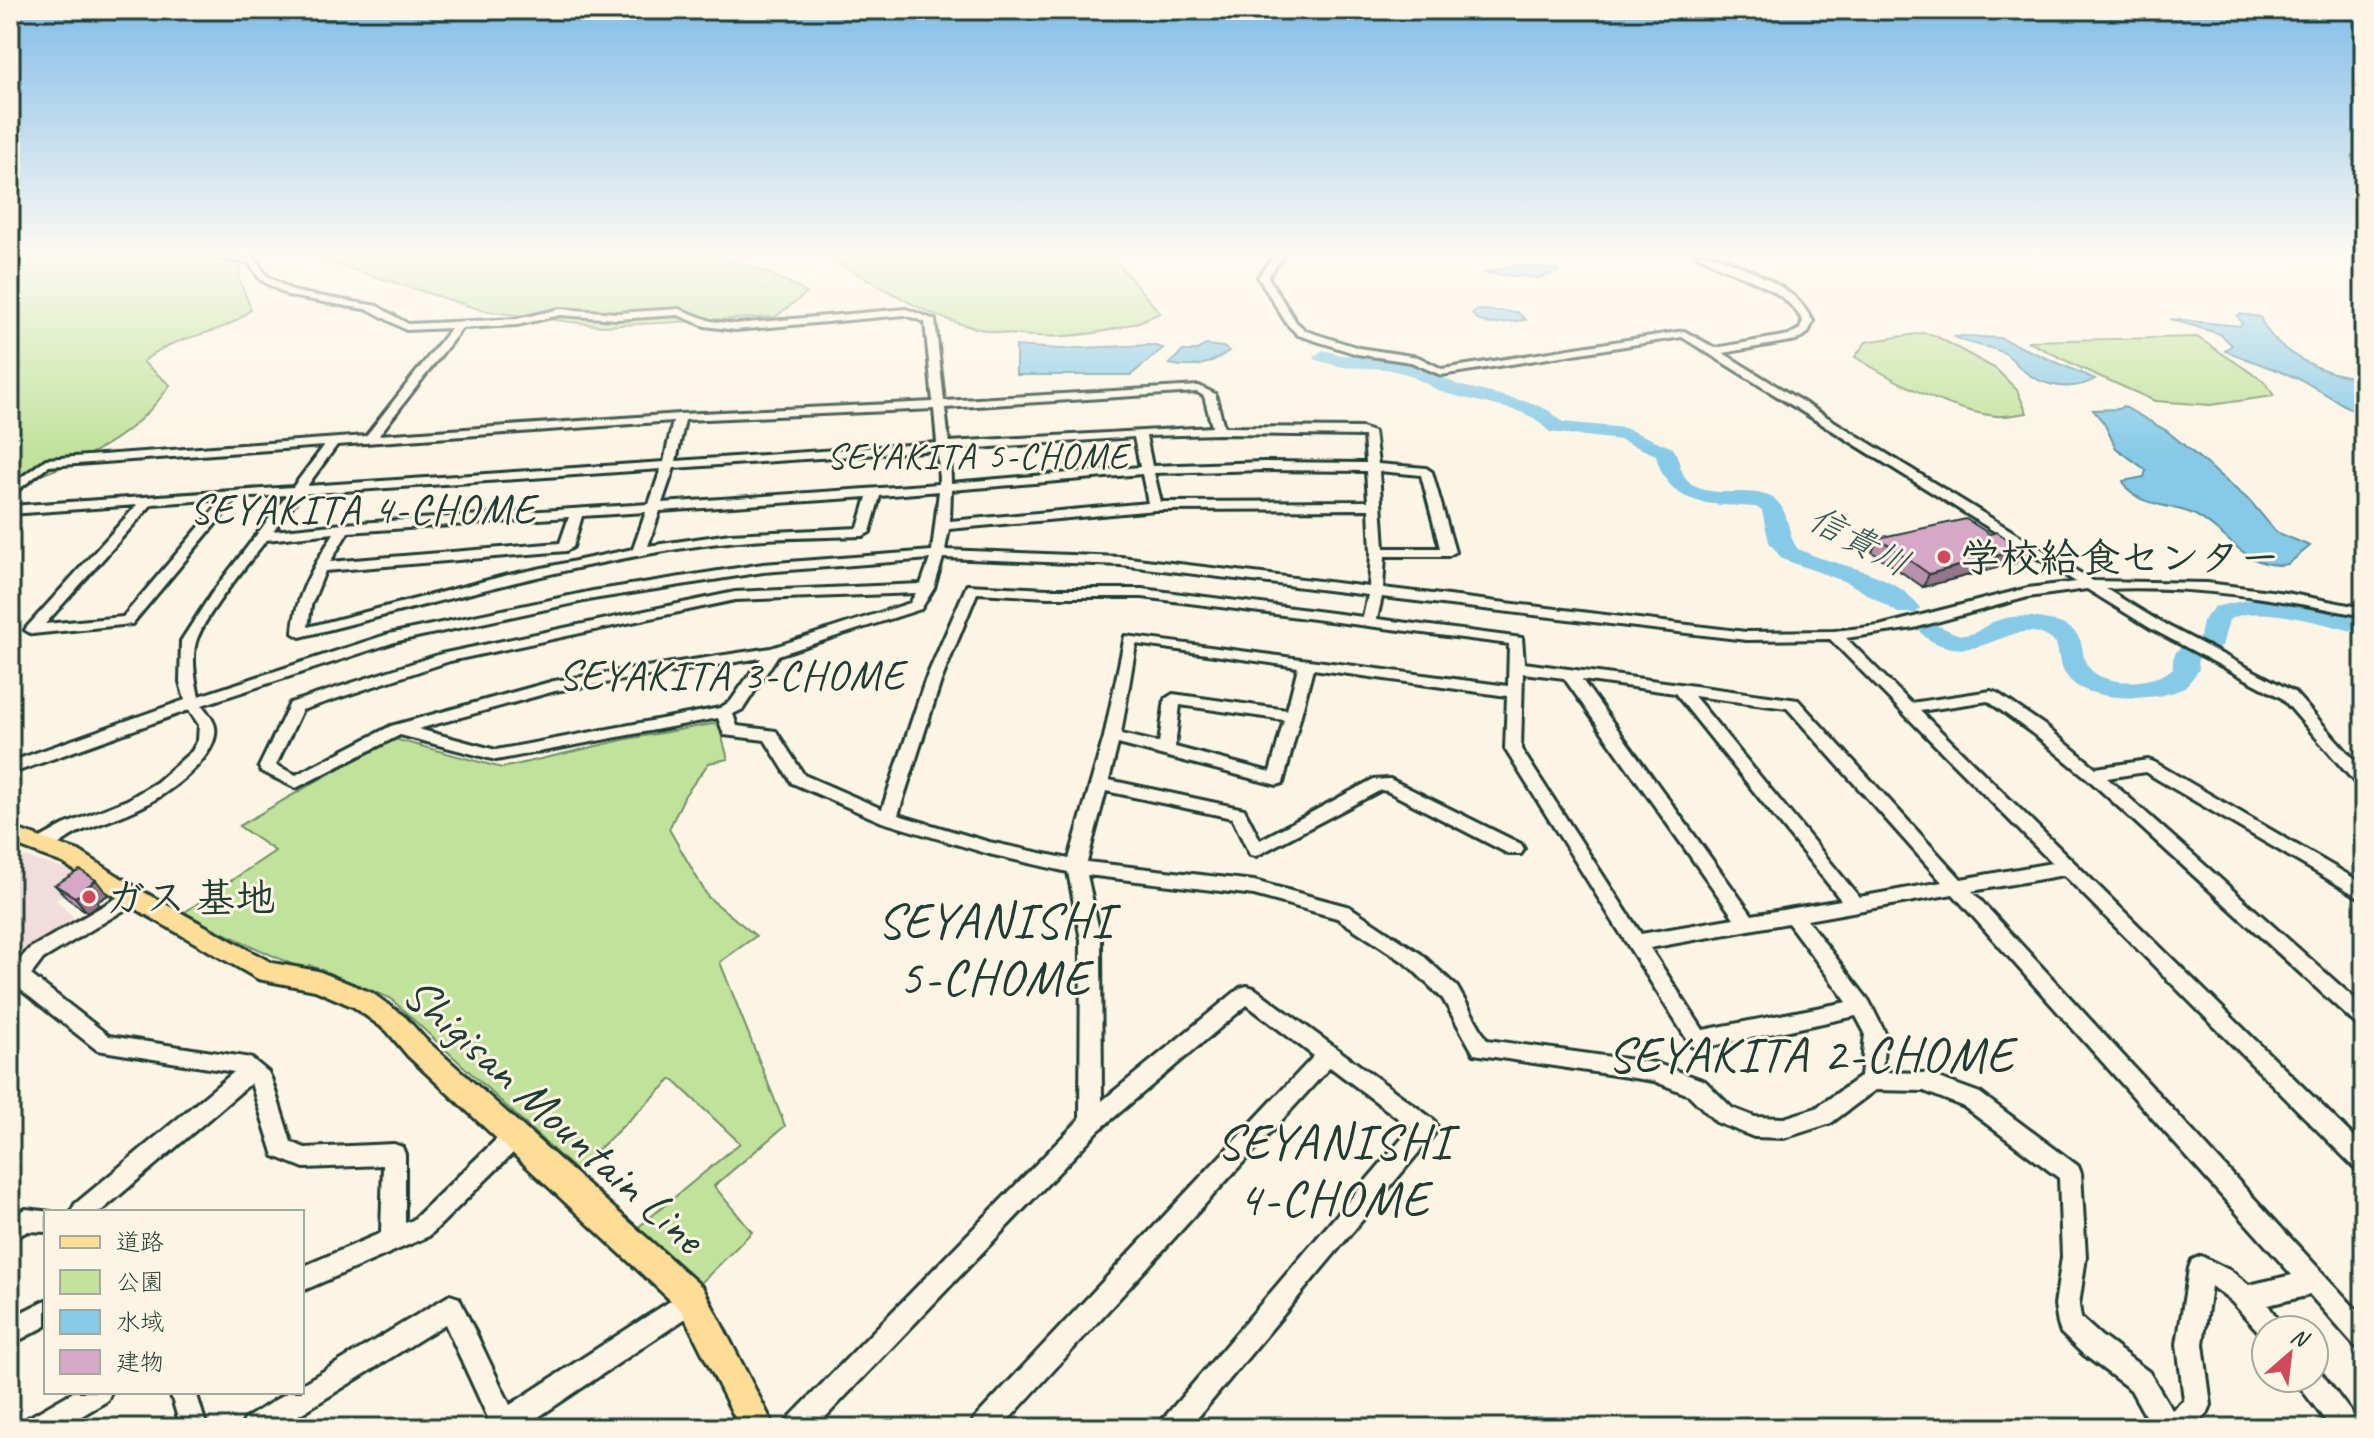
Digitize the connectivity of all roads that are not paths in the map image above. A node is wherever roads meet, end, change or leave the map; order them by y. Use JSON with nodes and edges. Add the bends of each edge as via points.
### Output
{"nodes":[{"id":1,"x":394,"y":320,"type":"edge"},
{"id":2,"x":525,"y":320,"type":"edge"},
{"id":3,"x":699,"y":320,"type":"edge"},
{"id":4,"x":814,"y":320,"type":"edge"},
{"id":5,"x":930,"y":320,"type":"edge"},
{"id":6,"x":1290,"y":320,"type":"edge"},
{"id":7,"x":1808,"y":320,"type":"edge"},
{"id":8,"x":458,"y":326,"type":"junction"},
{"id":9,"x":1712,"y":352,"type":"junction"},
{"id":10,"x":940,"y":405,"type":"junction"},
{"id":11,"x":680,"y":417,"type":"junction"},
{"id":12,"x":1219,"y":430,"type":"junction"},
{"id":13,"x":1139,"y":433,"type":"junction"},
{"id":14,"x":368,"y":441,"type":"junction"},
{"id":15,"x":333,"y":443,"type":"junction"},
{"id":16,"x":943,"y":447,"type":"junction"},
{"id":17,"x":669,"y":465,"type":"junction"},
{"id":18,"x":1374,"y":467,"type":"junction"},
{"id":19,"x":1148,"y":470,"type":"junction"},
{"id":20,"x":946,"y":486,"type":"junction"},
{"id":21,"x":298,"y":490,"type":"junction"},
{"id":22,"x":10,"y":492,"type":"edge"},
{"id":23,"x":875,"y":493,"type":"junction"},
{"id":24,"x":233,"y":495,"type":"junction"},
{"id":25,"x":148,"y":501,"type":"junction"},
{"id":26,"x":656,"y":505,"type":"junction"},
{"id":27,"x":1373,"y":505,"type":"junction"},
{"id":28,"x":1155,"y":506,"type":"junction"},
{"id":29,"x":10,"y":510,"type":"edge"},
{"id":30,"x":577,"y":513,"type":"junction"},
{"id":31,"x":941,"y":526,"type":"junction"},
{"id":32,"x":343,"y":528,"type":"junction"},
{"id":33,"x":265,"y":536,"type":"junction"},
{"id":34,"x":639,"y":552,"type":"junction"},
{"id":35,"x":1378,"y":552,"type":"junction"},
{"id":36,"x":939,"y":554,"type":"junction"},
{"id":37,"x":321,"y":567,"type":"junction"},
{"id":38,"x":2091,"y":585,"type":"junction"},
{"id":39,"x":927,"y":588,"type":"junction"},
{"id":40,"x":1376,"y":591,"type":"junction"},
{"id":41,"x":2364,"y":612,"type":"edge"},
{"id":42,"x":1369,"y":622,"type":"junction"},
{"id":43,"x":1834,"y":635,"type":"junction"},
{"id":44,"x":773,"y":652,"type":"junction"},
{"id":45,"x":1306,"y":665,"type":"junction"},
{"id":46,"x":1517,"y":667,"type":"junction"},
{"id":47,"x":1570,"y":675,"type":"junction"},
{"id":48,"x":1680,"y":689,"type":"junction"},
{"id":49,"x":1515,"y":692,"type":"junction"},
{"id":50,"x":193,"y":703,"type":"junction"},
{"id":51,"x":1908,"y":708,"type":"junction"},
{"id":52,"x":724,"y":712,"type":"junction"},
{"id":53,"x":1294,"y":716,"type":"junction"},
{"id":54,"x":397,"y":730,"type":"junction"},
{"id":55,"x":1112,"y":737,"type":"junction"},
{"id":56,"x":1166,"y":750,"type":"junction"},
{"id":57,"x":10,"y":768,"type":"edge"},
{"id":58,"x":2093,"y":774,"type":"junction"},
{"id":59,"x":2364,"y":782,"type":"edge"},
{"id":60,"x":1101,"y":784,"type":"junction"},
{"id":61,"x":888,"y":818,"type":"junction"},
{"id":62,"x":10,"y":835,"type":"edge"},
{"id":63,"x":41,"y":846,"type":"junction"},
{"id":64,"x":1515,"y":849,"type":"dead end"},
{"id":65,"x":1076,"y":867,"type":"junction"},
{"id":66,"x":2070,"y":867,"type":"junction"},
{"id":67,"x":1958,"y":885,"type":"junction"},
{"id":68,"x":2364,"y":893,"type":"edge"},
{"id":69,"x":132,"y":896,"type":"junction"},
{"id":70,"x":1854,"y":903,"type":"junction"},
{"id":71,"x":1793,"y":916,"type":"junction"},
{"id":72,"x":1747,"y":922,"type":"junction"},
{"id":73,"x":1639,"y":942,"type":"junction"},
{"id":74,"x":36,"y":954,"type":"junction"},
{"id":75,"x":10,"y":963,"type":"edge"},
{"id":76,"x":1862,"y":1007,"type":"junction"},
{"id":77,"x":2364,"y":1019,"type":"edge"},
{"id":78,"x":1328,"y":1055,"type":"junction"},
{"id":79,"x":251,"y":1070,"type":"junction"},
{"id":80,"x":1871,"y":1081,"type":"junction"},
{"id":81,"x":1091,"y":1123,"type":"junction"},
{"id":82,"x":514,"y":1137,"type":"junction"},
{"id":83,"x":2361,"y":1154,"type":"edge"},
{"id":84,"x":85,"y":1210,"type":"edge"},
{"id":85,"x":44,"y":1221,"type":"edge"},
{"id":86,"x":10,"y":1229,"type":"edge"},
{"id":87,"x":393,"y":1240,"type":"junction"},
{"id":88,"x":304,"y":1278,"type":"edge"},
{"id":89,"x":2316,"y":1282,"type":"junction"},
{"id":90,"x":2247,"y":1297,"type":"junction"},
{"id":91,"x":692,"y":1299,"type":"junction"},
{"id":92,"x":44,"y":1313,"type":"edge"},
{"id":93,"x":2260,"y":1314,"type":"edge"},
{"id":94,"x":10,"y":1332,"type":"edge"},
{"id":95,"x":2364,"y":1337,"type":"edge"},
{"id":96,"x":94,"y":1394,"type":"edge"},
{"id":97,"x":184,"y":1394,"type":"edge"},
{"id":98,"x":2321,"y":1394,"type":"edge"},
{"id":99,"x":502,"y":1426,"type":"edge"},
{"id":100,"x":751,"y":1426,"type":"edge"},
{"id":101,"x":35,"y":1428,"type":"edge"},
{"id":102,"x":194,"y":1428,"type":"edge"},
{"id":103,"x":254,"y":1428,"type":"edge"},
{"id":104,"x":797,"y":1428,"type":"edge"},
{"id":105,"x":983,"y":1428,"type":"edge"},
{"id":106,"x":1172,"y":1428,"type":"edge"},
{"id":107,"x":2169,"y":1428,"type":"edge"},
{"id":108,"x":2347,"y":1428,"type":"edge"}],
"edges":[{"from":1,"to":8,"type":"street","via":[[406,327]]},
{"from":2,"to":8,"type":"street"},
{"from":3,"to":4,"type":"street","via":[[735,327]]},
{"from":5,"to":10,"type":"street"},
{"from":6,"to":9,"type":"street","via":[[1302,333],[1357,351],[1414,359],[1441,372],[1684,334]]},
{"from":7,"to":9,"type":"street","via":[[1804,331],[1792,338]]},
{"from":8,"to":14,"type":"street"},
{"from":9,"to":38,"type":"street"},
{"from":10,"to":11,"type":"street"},
{"from":10,"to":12,"type":"street","via":[[1202,389],[1209,394]]},
{"from":10,"to":16,"type":"street"},
{"from":11,"to":14,"type":"street"},
{"from":11,"to":17,"type":"street"},
{"from":12,"to":13,"type":"street"},
{"from":12,"to":18,"type":"street","via":[[1366,433]]},
{"from":13,"to":16,"type":"street"},
{"from":13,"to":19,"type":"street"},
{"from":14,"to":15,"type":"street"},
{"from":15,"to":21,"type":"street"},
{"from":15,"to":22,"type":"street","via":[[46,463]]},
{"from":16,"to":17,"type":"street"},
{"from":16,"to":20,"type":"street"},
{"from":17,"to":21,"type":"street"},
{"from":17,"to":26,"type":"street"},
{"from":18,"to":19,"type":"street"},
{"from":18,"to":27,"type":"street"},
{"from":18,"to":35,"type":"street","via":[[1426,472],[1448,552]]},
{"from":19,"to":20,"type":"street"},
{"from":19,"to":28,"type":"street"},
{"from":20,"to":23,"type":"street"},
{"from":20,"to":31,"type":"street"},
{"from":21,"to":24,"type":"street"},
{"from":21,"to":33,"type":"street"},
{"from":23,"to":26,"type":"street"},
{"from":23,"to":34,"type":"street","via":[[863,532],[714,540]]},
{"from":24,"to":25,"type":"street"},
{"from":24,"to":25,"type":"street","via":[[127,621],[32,630]]},
{"from":25,"to":29,"type":"street"},
{"from":26,"to":30,"type":"street"},
{"from":26,"to":34,"type":"street"},
{"from":27,"to":28,"type":"street"},
{"from":27,"to":35,"type":"street"},
{"from":28,"to":31,"type":"street"},
{"from":30,"to":32,"type":"street"},
{"from":30,"to":37,"type":"street","via":[[566,547]]},
{"from":31,"to":36,"type":"street"},
{"from":32,"to":33,"type":"street"},
{"from":32,"to":37,"type":"street"},
{"from":33,"to":50,"type":"street","via":[[188,641]]},
{"from":34,"to":37,"type":"street","via":[[300,633]]},
{"from":35,"to":40,"type":"street"},
{"from":36,"to":39,"type":"street"},
{"from":36,"to":40,"type":"street","via":[[1121,561]]},
{"from":36,"to":50,"type":"street","via":[[763,568],[593,595],[394,637]]},
{"from":38,"to":41,"type":"street","via":[[2181,584]]},
{"from":38,"to":43,"type":"street","via":[[1994,599],[1896,628]]},
{"from":38,"to":59,"type":"street","via":[[2288,695]]},
{"from":39,"to":44,"type":"street","via":[[916,606]]},
{"from":39,"to":54,"type":"street","via":[[735,596],[446,657],[296,707],[267,767],[296,782]]},
{"from":40,"to":42,"type":"street"},
{"from":40,"to":43,"type":"street","via":[[1746,636]]},
{"from":42,"to":46,"type":"street","via":[[1517,641]]},
{"from":42,"to":61,"type":"street","via":[[1142,593],[972,588],[933,681]]},
{"from":43,"to":51,"type":"street"},
{"from":44,"to":52,"type":"street","via":[[737,705]]},
{"from":44,"to":54,"type":"street","via":[[554,686]]},
{"from":45,"to":49,"type":"street"},
{"from":45,"to":53,"type":"street"},
{"from":45,"to":55,"type":"street","via":[[1130,639]]},
{"from":46,"to":47,"type":"street"},
{"from":46,"to":49,"type":"street"},
{"from":47,"to":48,"type":"street"},
{"from":47,"to":72,"type":"street"},
{"from":48,"to":67,"type":"street","via":[[1792,704]]},
{"from":48,"to":70,"type":"street"},
{"from":49,"to":73,"type":"street","via":[[1513,749]]},
{"from":50,"to":57,"type":"street"},
{"from":50,"to":63,"type":"street","via":[[207,725],[206,740],[183,770],[133,804]]},
{"from":51,"to":58,"type":"street","via":[[1991,696]]},
{"from":51,"to":66,"type":"street"},
{"from":52,"to":54,"type":"street","via":[[496,755]]},
{"from":52,"to":61,"type":"street","via":[[730,731],[770,735],[798,779]]},
{"from":53,"to":56,"type":"street","via":[[1173,699]]},
{"from":53,"to":56,"type":"street","via":[[1277,779]]},
{"from":55,"to":56,"type":"street"},
{"from":55,"to":60,"type":"street"},
{"from":58,"to":68,"type":"street","via":[[2148,766]]},
{"from":58,"to":77,"type":"street"},
{"from":60,"to":64,"type":"street","via":[[1238,813],[1256,850],[1378,784],[1390,785]]},
{"from":60,"to":65,"type":"street"},
{"from":61,"to":65,"type":"street"},
{"from":62,"to":63,"type":"main road","name":"Shigisan Mountain Line"},
{"from":63,"to":69,"type":"main road","name":"Shigisan Mountain Line","via":[[71,857]]},
{"from":65,"to":80,"type":"street","via":[[1254,888],[1343,912],[1414,959],[1450,993],[1481,1048],[1655,1072],[1697,1088],[1724,1115],[1754,1127],[1784,1128],[1823,1116]]},
{"from":65,"to":81,"type":"street","via":[[1091,940]]},
{"from":66,"to":67,"type":"street"},
{"from":66,"to":83,"type":"street"},
{"from":67,"to":70,"type":"street"},
{"from":67,"to":89,"type":"street"},
{"from":69,"to":74,"type":"street"},
{"from":69,"to":82,"type":"main road","name":"Shigisan Mountain Line","via":[[267,972],[318,981],[363,1000],[396,1024]]},
{"from":70,"to":71,"type":"street"},
{"from":71,"to":72,"type":"street"},
{"from":71,"to":76,"type":"street"},
{"from":72,"to":73,"type":"street"},
{"from":73,"to":76,"type":"street","via":[[1698,1040]]},
{"from":74,"to":75,"type":"street"},
{"from":74,"to":79,"type":"street","via":[[18,976],[104,1044],[244,1064]]},
{"from":76,"to":80,"type":"street","via":[[1875,1033]]},
{"from":78,"to":81,"type":"street","via":[[1247,994]]},
{"from":78,"to":105,"type":"street"},
{"from":78,"to":106,"type":"street","via":[[1426,1127]]},
{"from":79,"to":84,"type":"street"},
{"from":79,"to":87,"type":"street","via":[[260,1078],[282,1149],[304,1158],[394,1154]]},
{"from":80,"to":107,"type":"street","via":[[1925,1082],[1972,1100],[2070,1173],[2070,1324],[2140,1381]]},
{"from":81,"to":104,"type":"street"},
{"from":82,"to":87,"type":"street","via":[[421,1228]]},
{"from":82,"to":91,"type":"main road","name":"Shigisan Mountain Line"},
{"from":85,"to":86,"type":"street","via":[[26,1220]]},
{"from":87,"to":88,"type":"street"},
{"from":89,"to":90,"type":"street"},
{"from":89,"to":95,"type":"street"},
{"from":90,"to":93,"type":"street"},
{"from":90,"to":107,"type":"street","via":[[2201,1268],[2190,1344],[2198,1405]]},
{"from":91,"to":99,"type":"street"},
{"from":91,"to":100,"type":"main road","name":"Shigisan Mountain Line"},
{"from":92,"to":94,"type":"street"},
{"from":96,"to":101,"type":"street"},
{"from":97,"to":102,"type":"street"},
{"from":98,"to":108,"type":"street"},
{"from":99,"to":103,"type":"street","via":[[450,1307]]}]}
